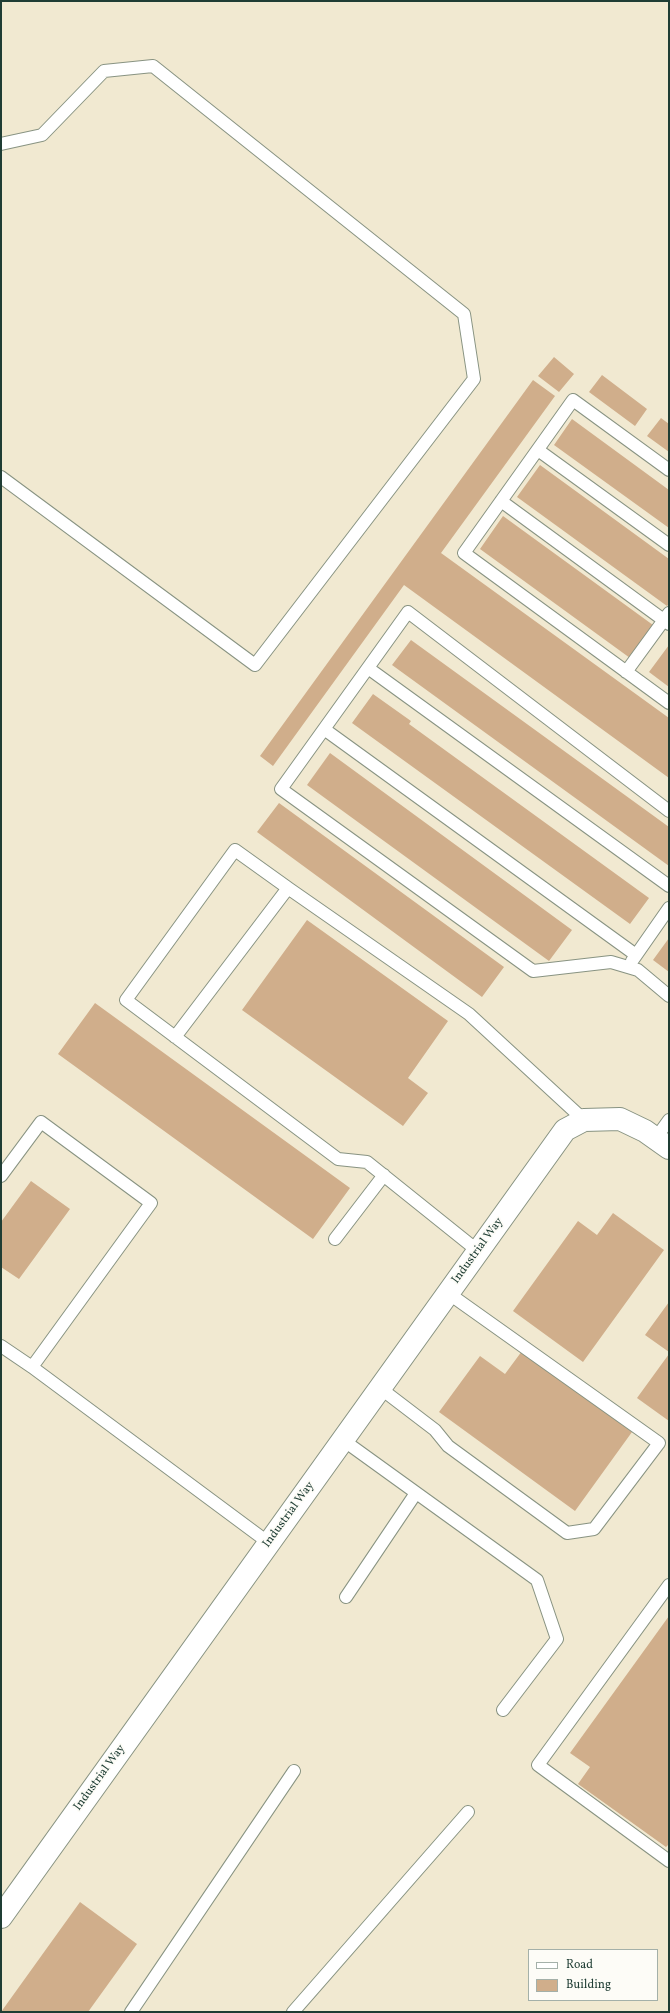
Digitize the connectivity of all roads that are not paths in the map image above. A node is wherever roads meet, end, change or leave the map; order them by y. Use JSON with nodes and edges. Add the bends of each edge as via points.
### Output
{"nodes":[{"id":1,"x":1,"y":144,"type":"edge"},
{"id":2,"x":538,"y":450,"type":"junction"},
{"id":3,"x":669,"y":470,"type":"edge"},
{"id":4,"x":1,"y":477,"type":"edge"},
{"id":5,"x":501,"y":501,"type":"junction"},
{"id":6,"x":669,"y":545,"type":"edge"},
{"id":7,"x":667,"y":619,"type":"edge"},
{"id":8,"x":368,"y":668,"type":"junction"},
{"id":9,"x":626,"y":672,"type":"junction"},
{"id":10,"x":669,"y":703,"type":"edge"},
{"id":11,"x":324,"y":729,"type":"junction"},
{"id":12,"x":669,"y":811,"type":"edge"},
{"id":13,"x":669,"y":886,"type":"edge"},
{"id":14,"x":288,"y":888,"type":"junction"},
{"id":15,"x":669,"y":908,"type":"edge"},
{"id":16,"x":636,"y":955,"type":"junction"},
{"id":17,"x":628,"y":967,"type":"junction"},
{"id":18,"x":669,"y":996,"type":"edge"},
{"id":19,"x":176,"y":1037,"type":"junction"},
{"id":20,"x":584,"y":1120,"type":"junction"},
{"id":21,"x":669,"y":1120,"type":"edge"},
{"id":22,"x":662,"y":1143,"type":"edge"},
{"id":23,"x":384,"y":1175,"type":"junction"},
{"id":24,"x":1,"y":1176,"type":"edge"},
{"id":25,"x":335,"y":1239,"type":"dead end"},
{"id":26,"x":478,"y":1251,"type":"junction"},
{"id":27,"x":448,"y":1293,"type":"junction"},
{"id":28,"x":1,"y":1346,"type":"edge"},
{"id":29,"x":32,"y":1367,"type":"junction"},
{"id":30,"x":380,"y":1388,"type":"junction"},
{"id":31,"x":343,"y":1440,"type":"junction"},
{"id":32,"x":416,"y":1493,"type":"junction"},
{"id":33,"x":269,"y":1544,"type":"junction"},
{"id":34,"x":669,"y":1585,"type":"edge"},
{"id":35,"x":346,"y":1597,"type":"dead end"},
{"id":36,"x":503,"y":1710,"type":"dead end"},
{"id":37,"x":294,"y":1770,"type":"dead end"},
{"id":38,"x":468,"y":1812,"type":"dead end"},
{"id":39,"x":669,"y":1861,"type":"edge"},
{"id":40,"x":1,"y":1917,"type":"edge"},
{"id":41,"x":131,"y":2012,"type":"edge"},
{"id":42,"x":293,"y":2012,"type":"edge"}],
"edges":[{"from":1,"to":4,"type":"lane","via":[[42,135],[104,71],[153,66],[464,314],[474,379],[255,665]]},
{"from":2,"to":3,"type":"lane","via":[[573,400]]},
{"from":2,"to":5,"type":"lane"},
{"from":2,"to":6,"type":"lane"},
{"from":5,"to":7,"type":"lane"},
{"from":5,"to":9,"type":"lane","via":[[464,553]]},
{"from":7,"to":9,"type":"lane"},
{"from":8,"to":11,"type":"lane"},
{"from":8,"to":12,"type":"lane","via":[[408,612]]},
{"from":8,"to":13,"type":"lane"},
{"from":9,"to":10,"type":"lane"},
{"from":11,"to":16,"type":"lane"},
{"from":11,"to":17,"type":"lane","via":[[280,789],[533,971],[611,962]]},
{"from":14,"to":19,"type":"lane"},
{"from":14,"to":19,"type":"lane","via":[[235,850],[126,1000]]},
{"from":14,"to":20,"type":"lane","via":[[469,1014]]},
{"from":15,"to":16,"type":"lane"},
{"from":16,"to":17,"type":"lane"},
{"from":17,"to":18,"type":"lane","via":[[638,970]]},
{"from":19,"to":23,"type":"lane","via":[[338,1159],[367,1162]]},
{"from":20,"to":22,"type":"street","via":[[620,1120],[645,1131]]},
{"from":20,"to":26,"type":"street","name":"Industrial Way","via":[[565,1130]]},
{"from":21,"to":22,"type":"lane"},
{"from":23,"to":25,"type":"lane"},
{"from":23,"to":26,"type":"lane"},
{"from":24,"to":29,"type":"lane","via":[[41,1122],[151,1203]]},
{"from":26,"to":27,"type":"street","name":"Industrial Way"},
{"from":27,"to":30,"type":"street","name":"Industrial Way"},
{"from":27,"to":30,"type":"lane","via":[[659,1443],[594,1529],[567,1533],[448,1446],[435,1430]]},
{"from":28,"to":29,"type":"lane"},
{"from":29,"to":33,"type":"lane"},
{"from":30,"to":31,"type":"street","name":"Industrial Way"},
{"from":31,"to":32,"type":"lane"},
{"from":31,"to":33,"type":"street","name":"Industrial Way"},
{"from":32,"to":35,"type":"lane"},
{"from":32,"to":36,"type":"lane","via":[[536,1580],[557,1639]]},
{"from":33,"to":40,"type":"street","name":"Industrial Way"},
{"from":34,"to":39,"type":"lane","via":[[538,1765]]},
{"from":37,"to":41,"type":"lane"},
{"from":38,"to":42,"type":"lane"}]}
